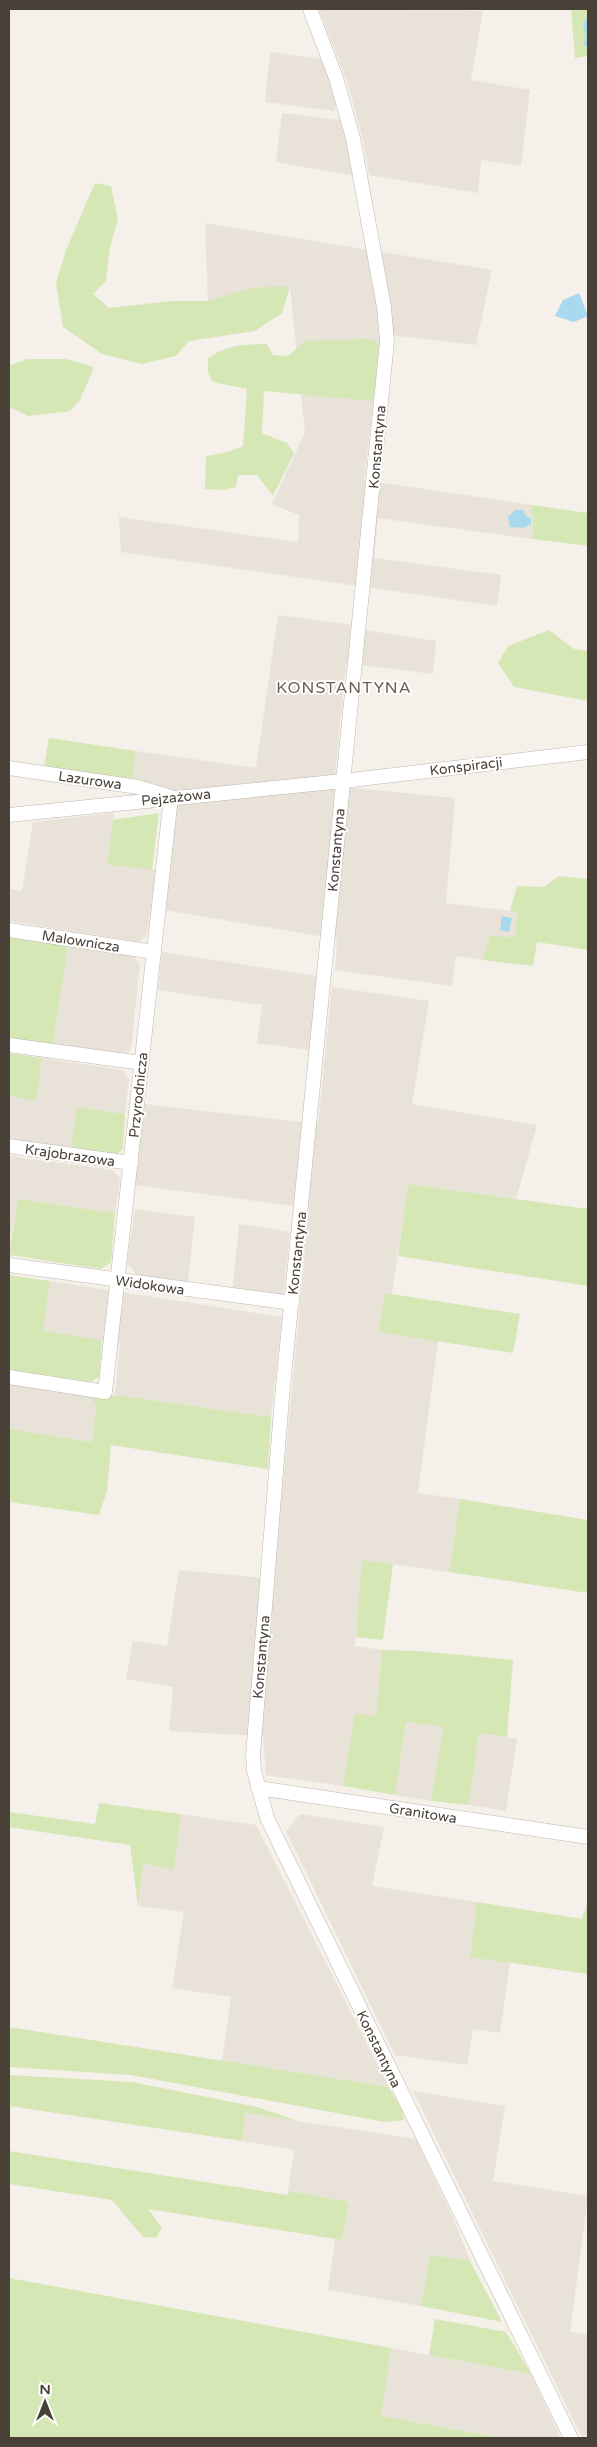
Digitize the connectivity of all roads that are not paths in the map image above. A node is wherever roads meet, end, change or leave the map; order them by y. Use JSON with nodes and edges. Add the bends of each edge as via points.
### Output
{"nodes":[{"id":1,"x":310,"y":9,"type":"edge"},
{"id":2,"x":588,"y":752,"type":"edge"},
{"id":3,"x":9,"y":768,"type":"edge"},
{"id":4,"x":343,"y":781,"type":"junction"},
{"id":5,"x":171,"y":797,"type":"junction"},
{"id":6,"x":9,"y":815,"type":"edge"},
{"id":7,"x":9,"y":930,"type":"edge"},
{"id":8,"x":154,"y":952,"type":"junction"},
{"id":9,"x":9,"y":1045,"type":"edge"},
{"id":10,"x":142,"y":1063,"type":"junction"},
{"id":11,"x":9,"y":1146,"type":"edge"},
{"id":12,"x":131,"y":1163,"type":"junction"},
{"id":13,"x":9,"y":1265,"type":"edge"},
{"id":14,"x":118,"y":1281,"type":"junction"},
{"id":15,"x":292,"y":1304,"type":"junction"},
{"id":16,"x":9,"y":1377,"type":"edge"},
{"id":17,"x":258,"y":1788,"type":"junction"},
{"id":18,"x":588,"y":1838,"type":"edge"},
{"id":19,"x":571,"y":2438,"type":"edge"}],
"edges":[{"from":1,"to":4,"type":"street","name":"Konstantyna","via":[[336,78],[353,138],[384,307],[387,341]]},
{"from":2,"to":4,"type":"street","name":"Konspiracji"},
{"from":3,"to":5,"type":"street","name":"Lazurowa","via":[[138,787]]},
{"from":4,"to":5,"type":"street","name":"Pejzażowa"},
{"from":4,"to":15,"type":"street","name":"Konstantyna"},
{"from":5,"to":6,"type":"street","name":"Pejzażowa"},
{"from":5,"to":8,"type":"street","name":"Przyrodnicza"},
{"from":7,"to":8,"type":"street","name":"Malownicza"},
{"from":8,"to":10,"type":"street","name":"Przyrodnicza"},
{"from":9,"to":10,"type":"street"},
{"from":10,"to":12,"type":"street","name":"Przyrodnicza"},
{"from":11,"to":12,"type":"street","name":"Krajobrazowa"},
{"from":12,"to":14,"type":"street","name":"Przyrodnicza"},
{"from":13,"to":14,"type":"street","name":"Widokowa"},
{"from":14,"to":15,"type":"street","name":"Widokowa"},
{"from":14,"to":16,"type":"street","name":"Przyrodnicza","via":[[105,1392]]},
{"from":15,"to":17,"type":"street","name":"Konstantyna","via":[[253,1755]]},
{"from":17,"to":18,"type":"street","name":"Granitowa"},
{"from":17,"to":19,"type":"street","name":"Konstantyna","via":[[272,1827]]}]}
